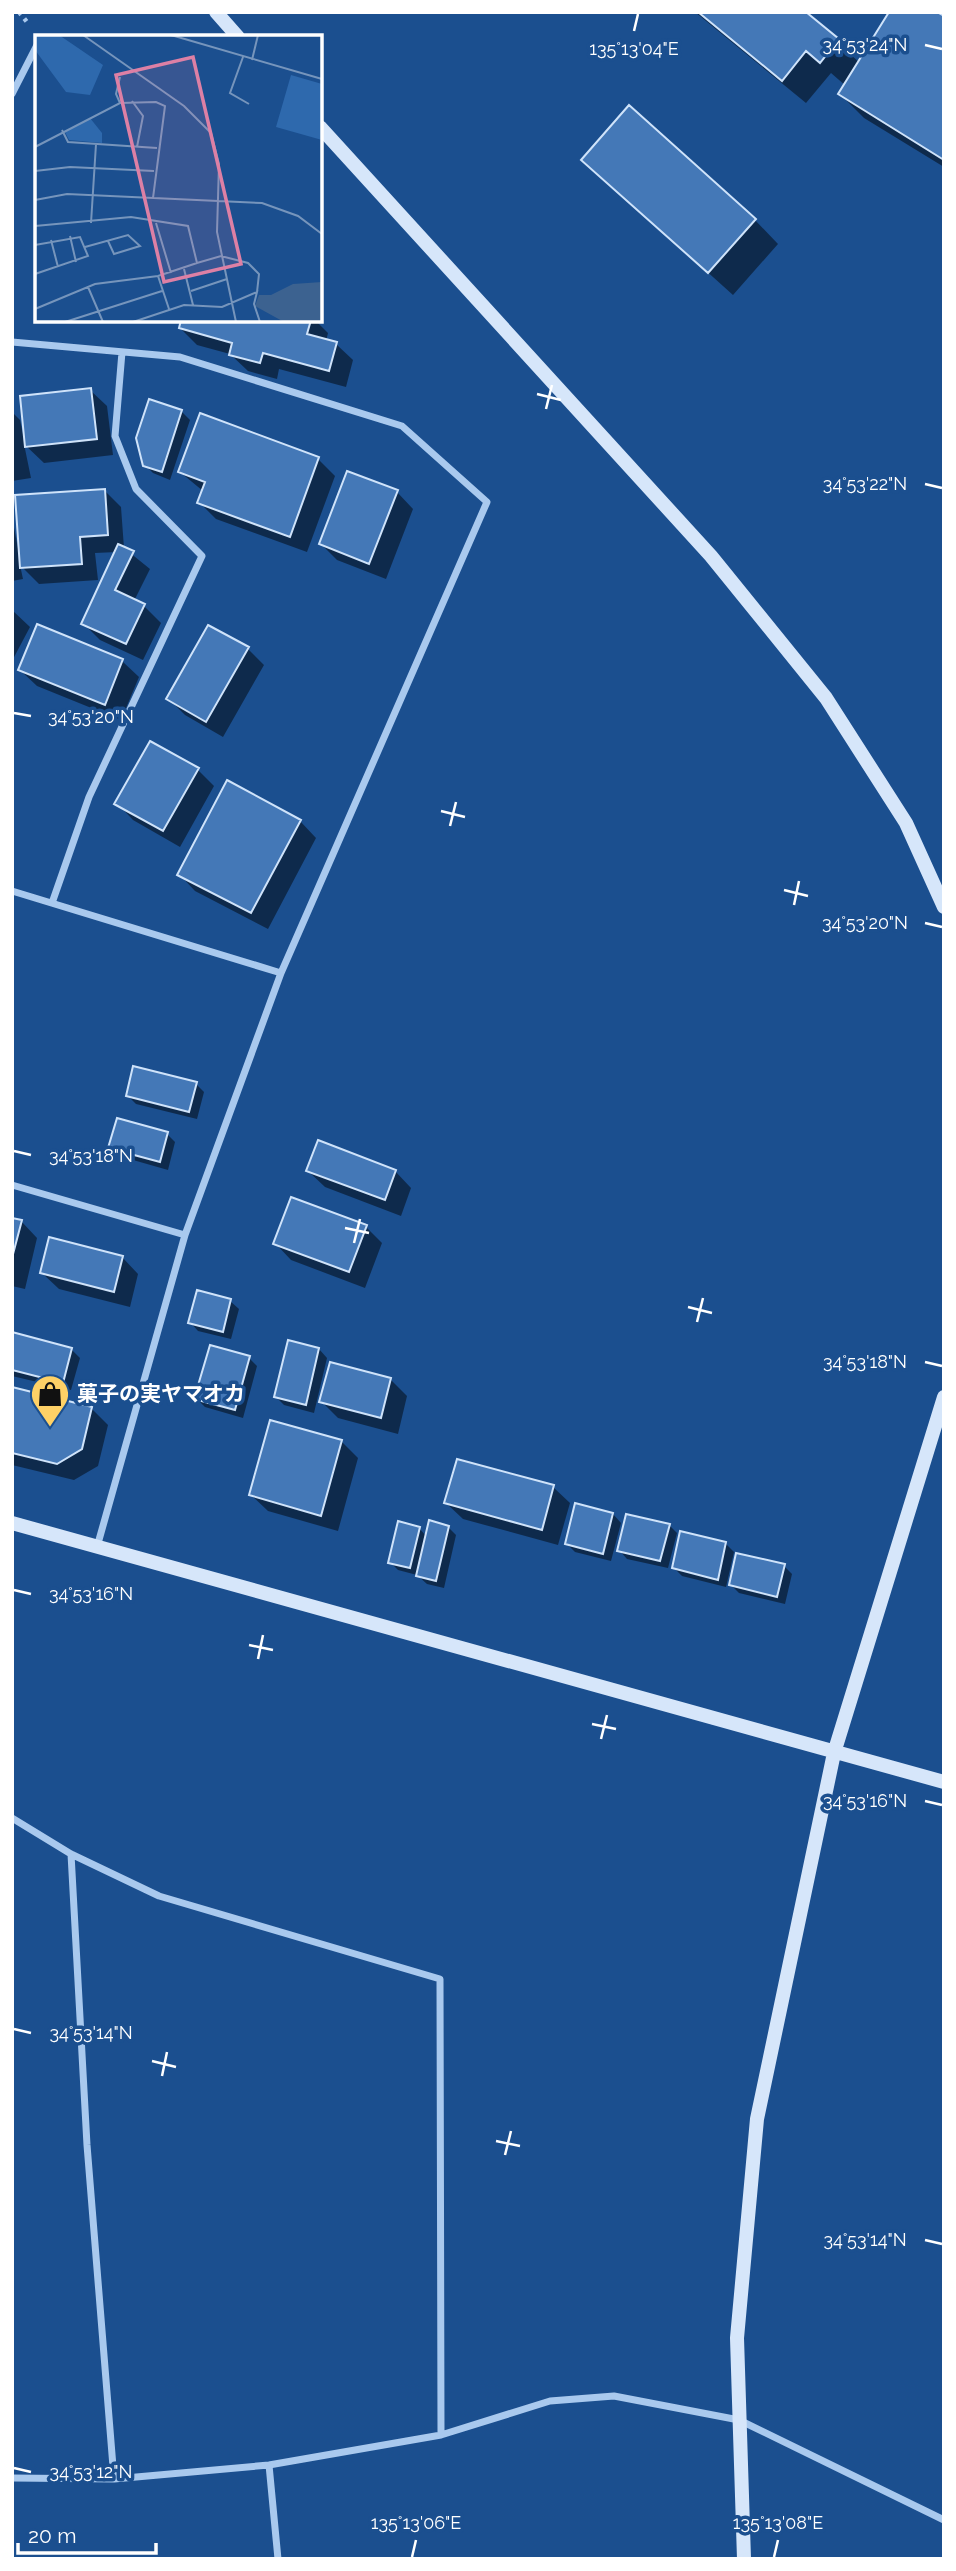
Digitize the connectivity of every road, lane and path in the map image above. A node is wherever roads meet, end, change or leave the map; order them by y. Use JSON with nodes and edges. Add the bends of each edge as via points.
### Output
{"nodes":[{"id":1,"x":216,"y":12,"type":"edge"},
{"id":2,"x":236,"y":35,"type":"edge"},
{"id":3,"x":35,"y":49,"type":"edge"},
{"id":4,"x":12,"y":94,"type":"edge"},
{"id":5,"x":322,"y":129,"type":"edge"},
{"id":6,"x":12,"y":342,"type":"edge"},
{"id":7,"x":122,"y":352,"type":"junction"},
{"id":8,"x":12,"y":891,"type":"edge"},
{"id":9,"x":52,"y":903,"type":"junction"},
{"id":10,"x":944,"y":907,"type":"edge"},
{"id":11,"x":281,"y":973,"type":"junction"},
{"id":12,"x":12,"y":1185,"type":"edge"},
{"id":13,"x":185,"y":1235,"type":"junction"},
{"id":14,"x":944,"y":1397,"type":"edge"},
{"id":15,"x":12,"y":1523,"type":"edge"},
{"id":16,"x":97,"y":1548,"type":"junction"},
{"id":17,"x":834,"y":1753,"type":"junction"},
{"id":18,"x":944,"y":1782,"type":"edge"},
{"id":19,"x":12,"y":1818,"type":"edge"},
{"id":20,"x":71,"y":1854,"type":"junction"},
{"id":21,"x":738,"y":2420,"type":"junction"},
{"id":22,"x":441,"y":2435,"type":"junction"},
{"id":23,"x":269,"y":2465,"type":"junction"},
{"id":24,"x":12,"y":2477,"type":"edge"},
{"id":25,"x":114,"y":2479,"type":"junction"},
{"id":26,"x":944,"y":2520,"type":"edge"},
{"id":27,"x":278,"y":2559,"type":"edge"},
{"id":28,"x":744,"y":2559,"type":"edge"}],
"edges":[{"from":1,"to":2,"type":"street"},
{"from":3,"to":4,"type":"street"},
{"from":5,"to":10,"type":"street","via":[[711,556],[826,698],[906,823]]},
{"from":6,"to":7,"type":"street"},
{"from":7,"to":9,"type":"street","via":[[115,436],[136,489],[202,556],[89,797]]},
{"from":7,"to":11,"type":"street","via":[[180,357],[402,426],[487,502]]},
{"from":8,"to":9,"type":"street"},
{"from":9,"to":11,"type":"street"},
{"from":11,"to":13,"type":"street"},
{"from":12,"to":13,"type":"street"},
{"from":13,"to":16,"type":"street"},
{"from":14,"to":17,"type":"street"},
{"from":15,"to":16,"type":"street"},
{"from":16,"to":17,"type":"street"},
{"from":17,"to":18,"type":"street"},
{"from":17,"to":21,"type":"street","via":[[757,2119],[737,2338]]},
{"from":19,"to":20,"type":"street"},
{"from":20,"to":22,"type":"street","via":[[159,1896],[440,1979]]},
{"from":20,"to":25,"type":"street","via":[[87,2145]]},
{"from":21,"to":22,"type":"street","via":[[614,2396],[550,2401]]},
{"from":21,"to":26,"type":"street"},
{"from":21,"to":28,"type":"street"},
{"from":22,"to":23,"type":"street"},
{"from":23,"to":25,"type":"street"},
{"from":23,"to":27,"type":"street"},
{"from":24,"to":25,"type":"street"}]}
